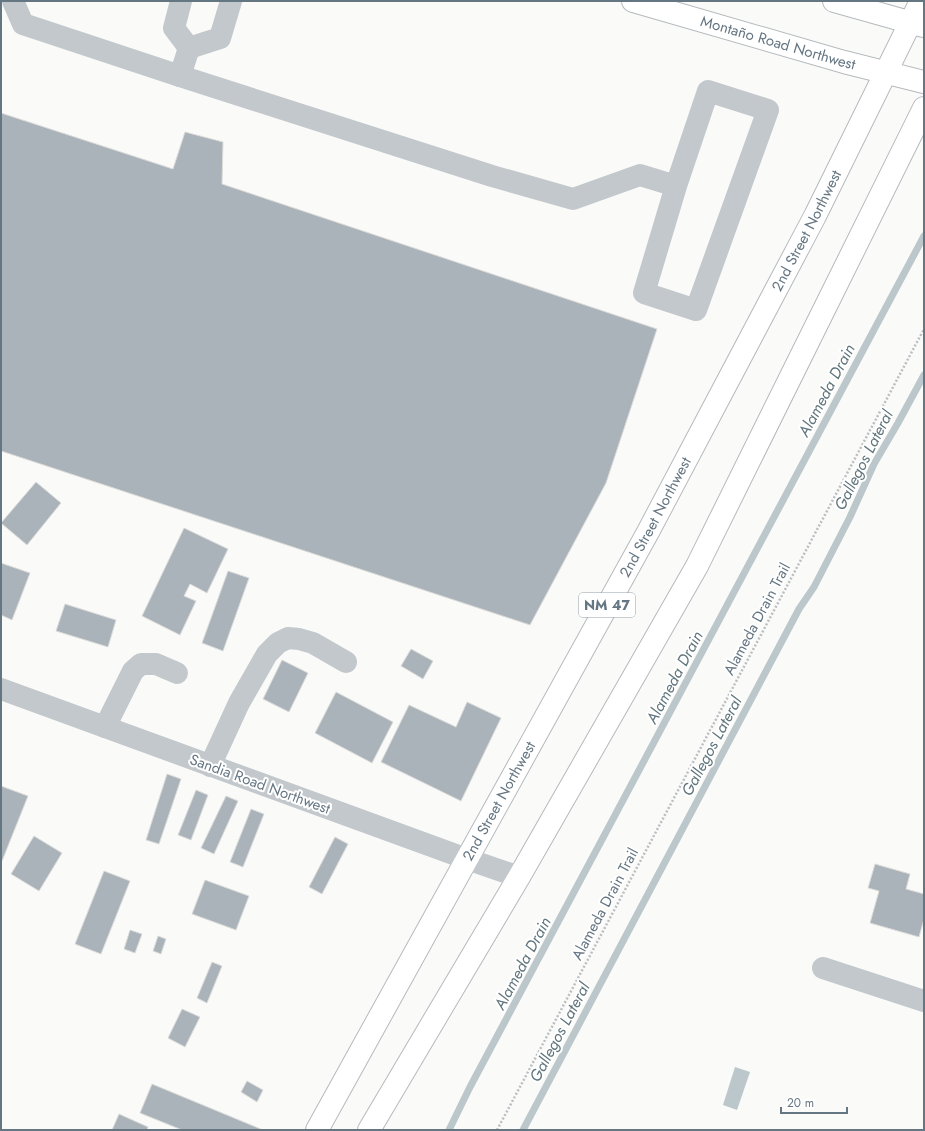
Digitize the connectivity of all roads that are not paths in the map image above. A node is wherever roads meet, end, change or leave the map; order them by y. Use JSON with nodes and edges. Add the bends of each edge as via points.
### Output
{"nodes":[{"id":1,"x":13,"y":1,"type":"edge"},
{"id":2,"x":181,"y":1,"type":"edge"},
{"id":3,"x":231,"y":1,"type":"edge"},
{"id":4,"x":633,"y":1,"type":"edge"},
{"id":5,"x":834,"y":1,"type":"edge"},
{"id":6,"x":921,"y":1,"type":"edge"},
{"id":7,"x":917,"y":24,"type":"edge"},
{"id":8,"x":190,"y":48,"type":"junction"},
{"id":9,"x":885,"y":73,"type":"junction"},
{"id":10,"x":180,"y":76,"type":"junction"},
{"id":11,"x":924,"y":82,"type":"edge"},
{"id":12,"x":924,"y":108,"type":"edge"},
{"id":13,"x":676,"y":186,"type":"junction"},
{"id":14,"x":346,"y":662,"type":"dead end"},
{"id":15,"x":177,"y":673,"type":"dead end"},
{"id":16,"x":1,"y":689,"type":"edge"},
{"id":17,"x":105,"y":728,"type":"junction"},
{"id":18,"x":210,"y":766,"type":"junction"},
{"id":19,"x":467,"y":859,"type":"junction"},
{"id":20,"x":519,"y":877,"type":"junction"},
{"id":21,"x":822,"y":968,"type":"dead end"},
{"id":22,"x":924,"y":1001,"type":"edge"},
{"id":23,"x":317,"y":1130,"type":"edge"},
{"id":24,"x":369,"y":1130,"type":"edge"}],
"edges":[{"from":1,"to":10,"type":"street","via":[[23,24]]},
{"from":2,"to":8,"type":"street","via":[[174,28]]},
{"from":3,"to":8,"type":"street","via":[[220,38]]},
{"from":4,"to":9,"type":"main road","name":"Montaño Road Northwest"},
{"from":5,"to":7,"type":"main road"},
{"from":6,"to":7,"type":"main road","name":"2nd Street Northwest","number":"NM 47"},
{"from":7,"to":9,"type":"main road","name":"2nd Street Northwest","number":"NM 47"},
{"from":8,"to":10,"type":"street"},
{"from":9,"to":11,"type":"main road","name":"Montaño Road Northwest"},
{"from":9,"to":19,"type":"main road","name":"2nd Street Northwest","number":"NM 47","via":[[815,216],[651,525]]},
{"from":10,"to":13,"type":"street","via":[[492,176],[573,199],[640,175]]},
{"from":12,"to":20,"type":"main road","via":[[696,566]]},
{"from":13,"to":13,"type":"street","via":[[644,293],[696,310],[768,110],[708,91]]},
{"from":14,"to":18,"type":"street","via":[[306,641],[288,638],[278,643],[267,654],[239,703]]},
{"from":15,"to":17,"type":"street","via":[[156,664],[141,664],[133,671]]},
{"from":16,"to":17,"type":"street","name":"Sandia Road Northwest"},
{"from":17,"to":18,"type":"street","name":"Sandia Road Northwest"},
{"from":18,"to":19,"type":"street","name":"Sandia Road Northwest"},
{"from":19,"to":20,"type":"street","name":"Sandia Road Northwest"},
{"from":19,"to":23,"type":"main road","name":"2nd Street Northwest","number":"NM 47"},
{"from":20,"to":24,"type":"main road"},
{"from":21,"to":22,"type":"street"}]}
